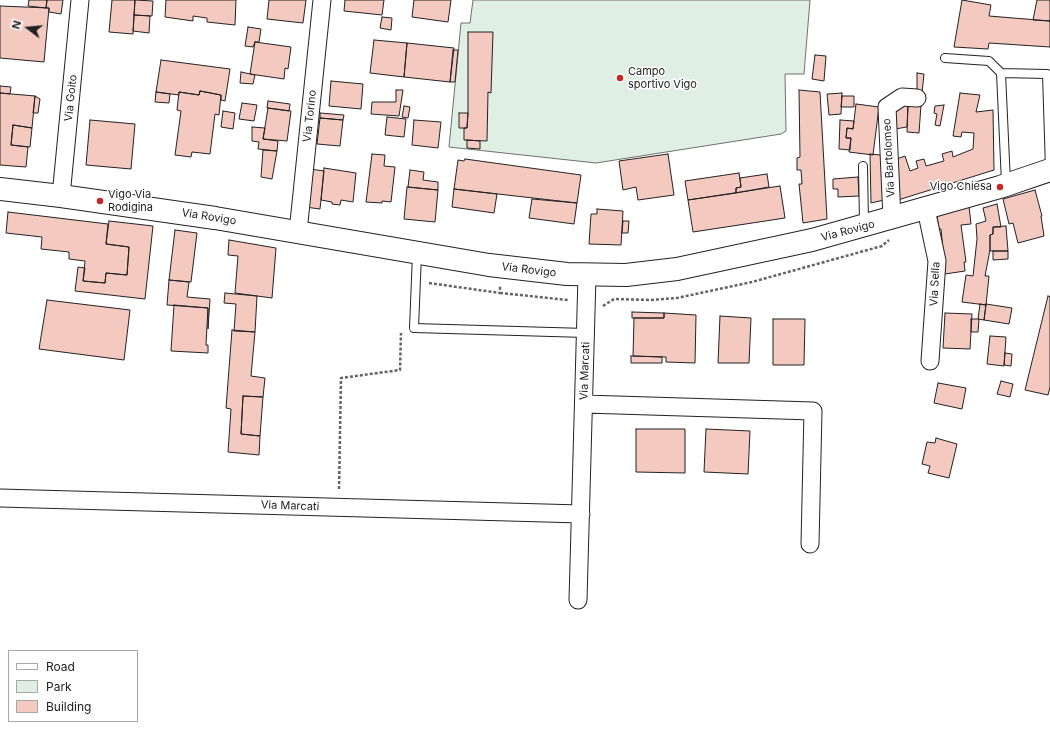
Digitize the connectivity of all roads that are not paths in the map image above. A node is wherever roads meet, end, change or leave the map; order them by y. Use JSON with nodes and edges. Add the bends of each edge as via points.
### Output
{"nodes":[{"id":1,"x":80,"y":0,"type":"edge"},
{"id":2,"x":322,"y":0,"type":"edge"},
{"id":3,"x":945,"y":58,"type":"dead end"},
{"id":4,"x":1001,"y":73,"type":"junction"},
{"id":5,"x":917,"y":98,"type":"dead end"},
{"id":6,"x":863,"y":166,"type":"dead end"},
{"id":7,"x":1050,"y":170,"type":"edge"},
{"id":8,"x":1006,"y":185,"type":"junction"},
{"id":9,"x":0,"y":189,"type":"edge"},
{"id":10,"x":61,"y":196,"type":"junction"},
{"id":11,"x":926,"y":209,"type":"junction"},
{"id":12,"x":864,"y":226,"type":"junction"},
{"id":13,"x":892,"y":228,"type":"junction"},
{"id":14,"x":298,"y":232,"type":"junction"},
{"id":15,"x":417,"y":253,"type":"junction"},
{"id":16,"x":587,"y":276,"type":"junction"},
{"id":17,"x":586,"y":333,"type":"junction"},
{"id":18,"x":930,"y":361,"type":"dead end"},
{"id":19,"x":584,"y":404,"type":"junction"},
{"id":20,"x":0,"y":498,"type":"edge"},
{"id":21,"x":581,"y":514,"type":"junction"},
{"id":22,"x":810,"y":544,"type":"dead end"},
{"id":23,"x":578,"y":600,"type":"dead end"}],
"edges":[{"from":1,"to":10,"type":"street","name":"Via Goito"},
{"from":2,"to":14,"type":"street","name":"Via Torino"},
{"from":3,"to":4,"type":"lane","via":[[989,61]]},
{"from":4,"to":7,"type":"lane","via":[[1047,74]]},
{"from":4,"to":8,"type":"lane"},
{"from":5,"to":13,"type":"street","name":"Via Bartolomeo","via":[[902,97],[887,107]]},
{"from":6,"to":12,"type":"lane"},
{"from":7,"to":8,"type":"main road","name":"Via Rovigo"},
{"from":8,"to":11,"type":"main road","name":"Via Rovigo"},
{"from":9,"to":10,"type":"main road","name":"Via Rovigo"},
{"from":10,"to":14,"type":"main road","name":"Via Rovigo"},
{"from":11,"to":13,"type":"main road","name":"Via Rovigo"},
{"from":11,"to":18,"type":"street","name":"Via Sella","via":[[937,261]]},
{"from":12,"to":13,"type":"main road","name":"Via Rovigo"},
{"from":12,"to":16,"type":"main road","name":"Via Rovigo","via":[[766,251],[677,269],[626,275]]},
{"from":14,"to":15,"type":"main road","name":"Via Rovigo"},
{"from":15,"to":16,"type":"main road","name":"Via Rovigo","via":[[517,269]]},
{"from":15,"to":17,"type":"lane","via":[[414,328]]},
{"from":16,"to":17,"type":"street","name":"Via Marcati"},
{"from":17,"to":19,"type":"street","name":"Via Marcati"},
{"from":19,"to":21,"type":"street","name":"Via Marcati"},
{"from":19,"to":22,"type":"street","via":[[813,411]]},
{"from":20,"to":21,"type":"street","name":"Via Marcati"},
{"from":21,"to":23,"type":"street","name":"Via Marcati"}]}
